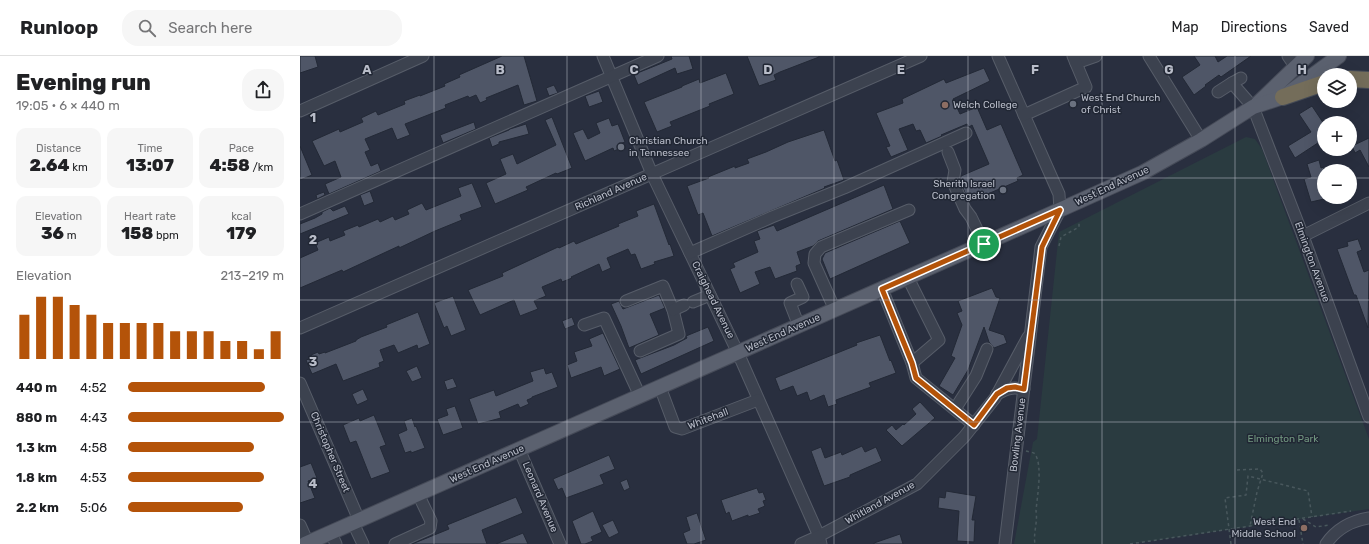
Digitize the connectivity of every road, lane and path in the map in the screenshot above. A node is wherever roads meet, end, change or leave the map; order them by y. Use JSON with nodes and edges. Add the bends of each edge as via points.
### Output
{"nodes":[{"id":1,"x":423,"y":56,"type":"edge"},
{"id":2,"x":603,"y":56,"type":"edge"},
{"id":3,"x":658,"y":56,"type":"edge"},
{"id":4,"x":921,"y":56,"type":"edge"},
{"id":5,"x":998,"y":56,"type":"edge"},
{"id":6,"x":1096,"y":56,"type":"edge"},
{"id":7,"x":1149,"y":56,"type":"edge"},
{"id":8,"x":1307,"y":56,"type":"edge"},
{"id":9,"x":1339,"y":56,"type":"edge"},
{"id":10,"x":1075,"y":60,"type":"edge"},
{"id":11,"x":1292,"y":61,"type":"edge"},
{"id":12,"x":612,"y":76,"type":"junction"},
{"id":13,"x":1357,"y":79,"type":"edge"},
{"id":14,"x":1369,"y":80,"type":"edge"},
{"id":15,"x":1317,"y":85,"type":"edge"},
{"id":16,"x":1218,"y":92,"type":"dead end"},
{"id":17,"x":1283,"y":97,"type":"junction"},
{"id":18,"x":1253,"y":107,"type":"junction"},
{"id":19,"x":300,"y":111,"type":"edge"},
{"id":20,"x":1024,"y":115,"type":"junction"},
{"id":21,"x":966,"y":133,"type":"dead end"},
{"id":22,"x":1201,"y":140,"type":"junction"},
{"id":23,"x":948,"y":152,"type":"dead end"},
{"id":24,"x":652,"y":174,"type":"junction"},
{"id":25,"x":1369,"y":203,"type":"edge"},
{"id":26,"x":910,"y":210,"type":"dead end"},
{"id":27,"x":1060,"y":210,"type":"junction"},
{"id":28,"x":300,"y":214,"type":"edge"},
{"id":29,"x":1079,"y":221,"type":"dead end"},
{"id":30,"x":1303,"y":236,"type":"junction"},
{"id":31,"x":984,"y":244,"type":"junction"},
{"id":32,"x":1059,"y":246,"type":"dead end"},
{"id":33,"x":690,"y":253,"type":"junction"},
{"id":34,"x":908,"y":278,"type":"junction"},
{"id":35,"x":797,"y":284,"type":"dead end"},
{"id":36,"x":882,"y":289,"type":"junction"},
{"id":37,"x":710,"y":295,"type":"junction"},
{"id":38,"x":626,"y":301,"type":"dead end"},
{"id":39,"x":673,"y":310,"type":"junction"},
{"id":40,"x":835,"y":310,"type":"junction"},
{"id":41,"x":584,"y":325,"type":"dead end"},
{"id":42,"x":799,"y":326,"type":"junction"},
{"id":43,"x":300,"y":328,"type":"edge"},
{"id":44,"x":1031,"y":331,"type":"junction"},
{"id":45,"x":987,"y":349,"type":"dead end"},
{"id":46,"x":640,"y":351,"type":"dead end"},
{"id":47,"x":738,"y":353,"type":"junction"},
{"id":48,"x":912,"y":363,"type":"junction"},
{"id":49,"x":300,"y":383,"type":"edge"},
{"id":50,"x":660,"y":387,"type":"junction"},
{"id":51,"x":1024,"y":389,"type":"junction"},
{"id":52,"x":997,"y":394,"type":"junction"},
{"id":53,"x":640,"y":396,"type":"junction"},
{"id":54,"x":758,"y":400,"type":"junction"},
{"id":55,"x":955,"y":409,"type":"junction"},
{"id":56,"x":1368,"y":411,"type":"edge"},
{"id":57,"x":974,"y":425,"type":"junction"},
{"id":58,"x":519,"y":449,"type":"junction"},
{"id":59,"x":1026,"y":451,"type":"dead end"},
{"id":60,"x":1237,"y":470,"type":"dead end"},
{"id":61,"x":1262,"y":478,"type":"junction"},
{"id":62,"x":418,"y":494,"type":"junction"},
{"id":63,"x":1355,"y":511,"type":"dead end"},
{"id":64,"x":1312,"y":517,"type":"junction"},
{"id":65,"x":1369,"y":518,"type":"edge"},
{"id":66,"x":1299,"y":519,"type":"junction"},
{"id":67,"x":1303,"y":519,"type":"junction"},
{"id":68,"x":356,"y":522,"type":"junction"},
{"id":69,"x":300,"y":525,"type":"edge"},
{"id":70,"x":1329,"y":525,"type":"dead end"},
{"id":71,"x":1250,"y":526,"type":"junction"},
{"id":72,"x":1229,"y":530,"type":"junction"},
{"id":73,"x":333,"y":538,"type":"edge"},
{"id":74,"x":820,"y":540,"type":"edge"},
{"id":75,"x":307,"y":543,"type":"edge"},
{"id":76,"x":363,"y":544,"type":"edge"},
{"id":77,"x":395,"y":544,"type":"edge"},
{"id":78,"x":560,"y":544,"type":"edge"},
{"id":79,"x":801,"y":544,"type":"edge"},
{"id":80,"x":1005,"y":544,"type":"edge"},
{"id":81,"x":1035,"y":544,"type":"edge"},
{"id":82,"x":1130,"y":544,"type":"edge"},
{"id":83,"x":1231,"y":544,"type":"edge"},
{"id":84,"x":1303,"y":544,"type":"edge"},
{"id":85,"x":1326,"y":544,"type":"edge"}],
"edges":[{"from":1,"to":19,"type":"street"},
{"from":2,"to":12,"type":"street","name":"Craighead Avenue"},
{"from":3,"to":12,"type":"street"},
{"from":4,"to":24,"type":"street","name":"Richland Avenue"},
{"from":5,"to":20,"type":"street"},
{"from":6,"to":10,"type":"street"},
{"from":7,"to":22,"type":"street"},
{"from":8,"to":11,"type":"main road","name":"West End Avenue"},
{"from":9,"to":17,"type":"main road","name":"West End Avenue"},
{"from":10,"to":20,"type":"street","via":[[1086,87]]},
{"from":11,"to":18,"type":"main road","name":"West End Avenue"},
{"from":12,"to":24,"type":"street","name":"Craighead Avenue"},
{"from":12,"to":28,"type":"street"},
{"from":13,"to":14,"type":"highway"},
{"from":15,"to":17,"type":"highway"},
{"from":16,"to":18,"type":"street","name":"Elmington Avenue","via":[[1236,81]]},
{"from":17,"to":18,"type":"main road","name":"West End Avenue"},
{"from":18,"to":22,"type":"main road","name":"West End Avenue"},
{"from":18,"to":30,"type":"street","name":"Elmington Avenue"},
{"from":20,"to":27,"type":"street","via":[[1059,194]]},
{"from":21,"to":33,"type":"street"},
{"from":22,"to":27,"type":"main road","name":"West End Avenue","via":[[1142,173]]},
{"from":23,"to":31,"type":"street","via":[[955,170],[953,182],[964,210],[971,217]]},
{"from":24,"to":33,"type":"street","name":"Craighead Avenue"},
{"from":24,"to":43,"type":"street","name":"Richland Avenue"},
{"from":25,"to":30,"type":"street"},
{"from":26,"to":40,"type":"street","via":[[821,247],[815,254],[814,263]]},
{"from":27,"to":31,"type":"main road","name":"West End Avenue"},
{"from":27,"to":44,"type":"street","name":"Bowling Avenue","via":[[1042,247]]},
{"from":29,"to":32,"type":"path","via":[[1079,227],[1062,237]]},
{"from":30,"to":56,"type":"street","name":"Elmington Avenue"},
{"from":31,"to":34,"type":"main road","name":"West End Avenue"},
{"from":33,"to":37,"type":"street","name":"Craighead Avenue"},
{"from":34,"to":36,"type":"main road","name":"West End Avenue"},
{"from":34,"to":48,"type":"street","via":[[939,340]]},
{"from":35,"to":42,"type":"street","via":[[803,297],[790,303]]},
{"from":36,"to":40,"type":"main road","name":"West End Avenue"},
{"from":36,"to":48,"type":"street"},
{"from":37,"to":39,"type":"street"},
{"from":37,"to":47,"type":"street","name":"Craighead Avenue"},
{"from":38,"to":39,"type":"street","via":[[663,286]]},
{"from":39,"to":46,"type":"street","via":[[679,334]]},
{"from":40,"to":42,"type":"main road","name":"West End Avenue"},
{"from":41,"to":53,"type":"street","via":[[604,318]]},
{"from":42,"to":47,"type":"main road","name":"West End Avenue"},
{"from":44,"to":51,"type":"street","name":"Bowling Avenue"},
{"from":44,"to":52,"type":"street","name":"Whitland Avenue"},
{"from":45,"to":55,"type":"street","via":[[976,376]]},
{"from":47,"to":50,"type":"main road","name":"West End Avenue"},
{"from":47,"to":54,"type":"street","name":"Craighead Avenue"},
{"from":48,"to":55,"type":"street","via":[[916,378]]},
{"from":49,"to":68,"type":"street","name":"Christopher Street"},
{"from":50,"to":53,"type":"main road","name":"West End Avenue"},
{"from":50,"to":54,"type":"street","name":"Whitehall","via":[[675,427],[682,429]]},
{"from":51,"to":52,"type":"street","via":[[1007,388]]},
{"from":51,"to":80,"type":"street","name":"Bowling Avenue"},
{"from":52,"to":57,"type":"street","name":"Whitland Avenue"},
{"from":53,"to":58,"type":"main road","name":"West End Avenue"},
{"from":54,"to":74,"type":"street","name":"Craighead Avenue"},
{"from":55,"to":57,"type":"street"},
{"from":57,"to":74,"type":"street","name":"Whitland Avenue","via":[[917,484]]},
{"from":58,"to":62,"type":"main road","name":"West End Avenue"},
{"from":58,"to":78,"type":"street","name":"Leonard Avenue"},
{"from":59,"to":81,"type":"path","via":[[1035,454],[1039,471]]},
{"from":60,"to":61,"type":"path","via":[[1260,469],[1263,473]]},
{"from":61,"to":64,"type":"path","via":[[1308,491]]},
{"from":61,"to":71,"type":"path","via":[[1256,492]]},
{"from":61,"to":72,"type":"path","via":[[1248,476],[1246,495],[1225,498]]},
{"from":62,"to":68,"type":"main road","name":"West End Avenue"},
{"from":62,"to":77,"type":"street","via":[[431,521],[430,528]]},
{"from":63,"to":64,"type":"path"},
{"from":64,"to":67,"type":"path"},
{"from":65,"to":85,"type":"street","via":[[1351,522]]},
{"from":66,"to":67,"type":"path"},
{"from":66,"to":71,"type":"path"},
{"from":66,"to":84,"type":"path"},
{"from":67,"to":70,"type":"path","via":[[1316,527]]},
{"from":68,"to":73,"type":"main road","name":"West End Avenue"},
{"from":68,"to":76,"type":"street","name":"Christopher Street"},
{"from":69,"to":75,"type":"street"},
{"from":71,"to":72,"type":"path"},
{"from":72,"to":82,"type":"path"},
{"from":72,"to":83,"type":"path"},
{"from":73,"to":75,"type":"main road","name":"West End Avenue"},
{"from":74,"to":79,"type":"street","name":"Whitland Avenue"}]}
